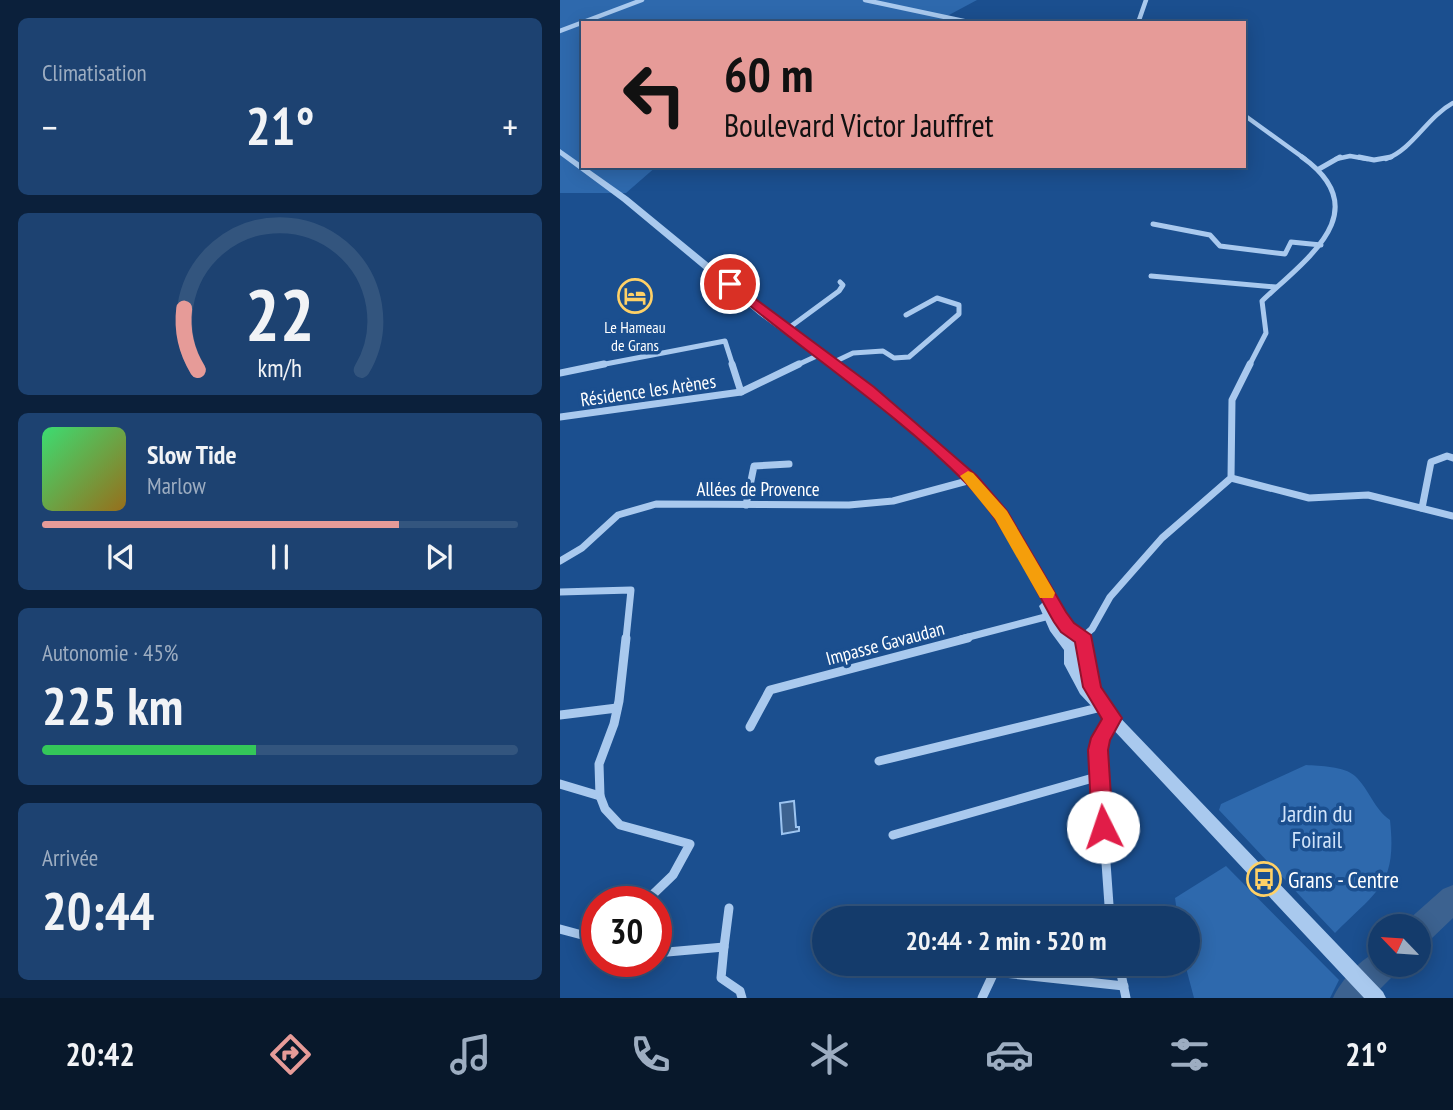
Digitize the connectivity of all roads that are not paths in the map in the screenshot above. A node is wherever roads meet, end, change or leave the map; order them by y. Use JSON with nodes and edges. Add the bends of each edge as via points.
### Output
{"nodes":[{"id":1,"x":642,"y":0,"type":"edge"},
{"id":2,"x":865,"y":0,"type":"edge"},
{"id":3,"x":1146,"y":0,"type":"edge"},
{"id":4,"x":586,"y":21,"type":"edge"},
{"id":5,"x":964,"y":21,"type":"edge"},
{"id":6,"x":1139,"y":21,"type":"edge"},
{"id":7,"x":581,"y":23,"type":"edge"},
{"id":8,"x":560,"y":31,"type":"edge"},
{"id":9,"x":1453,"y":103,"type":"edge"},
{"id":10,"x":1246,"y":116,"type":"edge"},
{"id":11,"x":560,"y":151,"type":"edge"},
{"id":12,"x":581,"y":167,"type":"edge"},
{"id":13,"x":582,"y":168,"type":"edge"},
{"id":14,"x":1318,"y":169,"type":"junction"},
{"id":15,"x":1153,"y":224,"type":"dead end"},
{"id":16,"x":1321,"y":245,"type":"junction"},
{"id":17,"x":1151,"y":276,"type":"dead end"},
{"id":18,"x":840,"y":282,"type":"dead end"},
{"id":19,"x":1276,"y":287,"type":"junction"},
{"id":20,"x":905,"y":315,"type":"dead end"},
{"id":21,"x":786,"y":330,"type":"junction"},
{"id":22,"x":821,"y":354,"type":"junction"},
{"id":23,"x":832,"y":363,"type":"junction"},
{"id":24,"x":560,"y":373,"type":"edge"},
{"id":25,"x":741,"y":392,"type":"junction"},
{"id":26,"x":560,"y":417,"type":"edge"},
{"id":27,"x":1453,"y":458,"type":"edge"},
{"id":28,"x":789,"y":464,"type":"dead end"},
{"id":29,"x":1231,"y":478,"type":"junction"},
{"id":30,"x":971,"y":480,"type":"junction"},
{"id":31,"x":746,"y":505,"type":"junction"},
{"id":32,"x":1422,"y":508,"type":"junction"},
{"id":33,"x":1453,"y":516,"type":"edge"},
{"id":34,"x":560,"y":561,"type":"edge"},
{"id":35,"x":1038,"y":578,"type":"junction"},
{"id":36,"x":560,"y":592,"type":"edge"},
{"id":37,"x":1049,"y":616,"type":"junction"},
{"id":38,"x":1075,"y":641,"type":"junction"},
{"id":39,"x":617,"y":708,"type":"junction"},
{"id":40,"x":1107,"y":712,"type":"junction"},
{"id":41,"x":560,"y":715,"type":"edge"},
{"id":42,"x":750,"y":727,"type":"dead end"},
{"id":43,"x":879,"y":761,"type":"dead end"},
{"id":44,"x":1100,"y":776,"type":"junction"},
{"id":45,"x":560,"y":784,"type":"edge"},
{"id":46,"x":600,"y":796,"type":"junction"},
{"id":47,"x":893,"y":835,"type":"dead end"},
{"id":48,"x":662,"y":886,"type":"edge"},
{"id":49,"x":1109,"y":906,"type":"edge"},
{"id":50,"x":729,"y":908,"type":"dead end"},
{"id":51,"x":560,"y":929,"type":"edge"},
{"id":52,"x":581,"y":935,"type":"edge"},
{"id":53,"x":724,"y":947,"type":"junction"},
{"id":54,"x":672,"y":952,"type":"edge"},
{"id":55,"x":1344,"y":963,"type":"joint"},
{"id":56,"x":992,"y":976,"type":"edge"},
{"id":57,"x":1039,"y":976,"type":"edge"},
{"id":58,"x":1125,"y":992,"type":"edge"},
{"id":59,"x":742,"y":998,"type":"edge"},
{"id":60,"x":982,"y":998,"type":"edge"},
{"id":61,"x":1377,"y":998,"type":"edge"}],
"edges":[{"from":1,"to":4,"type":"street"},
{"from":2,"to":5,"type":"street"},
{"from":3,"to":6,"type":"street"},
{"from":7,"to":8,"type":"street"},
{"from":9,"to":14,"type":"street","via":[[1391,156],[1338,156]]},
{"from":10,"to":14,"type":"street"},
{"from":11,"to":12,"type":"street"},
{"from":13,"to":21,"type":"street"},
{"from":14,"to":16,"type":"street","via":[[1337,204]]},
{"from":15,"to":16,"type":"street","via":[[1210,234],[1220,246],[1285,254],[1291,242]]},
{"from":16,"to":19,"type":"street"},
{"from":17,"to":19,"type":"street"},
{"from":18,"to":21,"type":"street","via":[[842,288]]},
{"from":19,"to":29,"type":"street","via":[[1262,301],[1266,333],[1232,400]]},
{"from":20,"to":23,"type":"street","via":[[937,298],[959,305],[959,314],[909,357],[894,358],[883,351],[853,353]]},
{"from":21,"to":22,"type":"street"},
{"from":22,"to":23,"type":"street"},
{"from":22,"to":25,"type":"street","name":"Résidence les Arènes"},
{"from":23,"to":30,"type":"street"},
{"from":24,"to":25,"type":"street","name":"Résidence les Arènes","via":[[725,341]]},
{"from":25,"to":26,"type":"street","name":"Résidence les Arènes"},
{"from":27,"to":32,"type":"street","via":[[1431,462]]},
{"from":28,"to":31,"type":"street","via":[[754,466]]},
{"from":29,"to":32,"type":"street","via":[[1310,498],[1368,495]]},
{"from":29,"to":38,"type":"street","via":[[1162,538],[1110,597],[1092,629]]},
{"from":30,"to":31,"type":"street","name":"Allées de Provence","via":[[893,501]]},
{"from":30,"to":35,"type":"street","via":[[1002,515]]},
{"from":31,"to":34,"type":"street","name":"Allées de Provence","via":[[656,504],[625,512]]},
{"from":32,"to":33,"type":"street"},
{"from":35,"to":37,"type":"street"},
{"from":35,"to":38,"type":"street"},
{"from":36,"to":39,"type":"street","via":[[631,590]]},
{"from":37,"to":38,"type":"street"},
{"from":37,"to":42,"type":"street","name":"Impasse Gavaudan","via":[[769,690]]},
{"from":38,"to":40,"type":"street","via":[[1074,672]]},
{"from":39,"to":41,"type":"street"},
{"from":39,"to":46,"type":"street","via":[[599,764]]},
{"from":40,"to":43,"type":"street"},
{"from":40,"to":44,"type":"street","via":[[1098,750]]},
{"from":40,"to":55,"type":"street"},
{"from":44,"to":47,"type":"street"},
{"from":44,"to":49,"type":"street"},
{"from":45,"to":46,"type":"street"},
{"from":46,"to":48,"type":"street","via":[[620,825],[690,844]]},
{"from":50,"to":53,"type":"street"},
{"from":51,"to":52,"type":"street"},
{"from":53,"to":54,"type":"street"},
{"from":53,"to":59,"type":"street","via":[[721,978],[740,991]]},
{"from":55,"to":61,"type":"street"},
{"from":56,"to":60,"type":"street"},
{"from":57,"to":58,"type":"street"}]}
